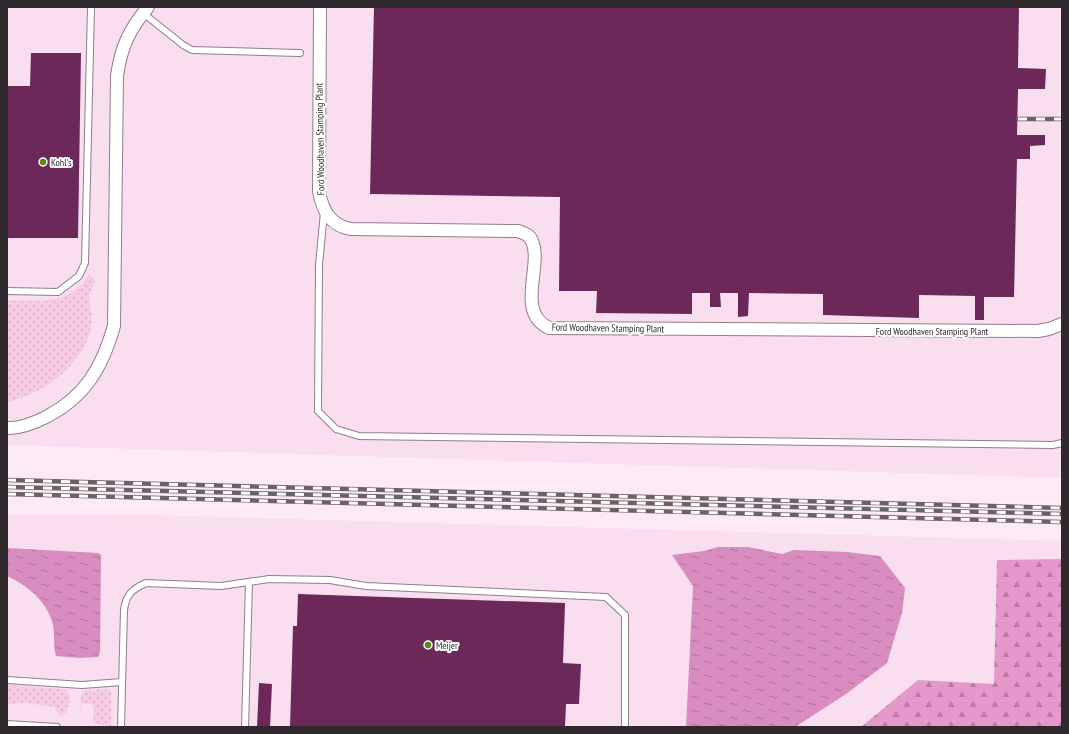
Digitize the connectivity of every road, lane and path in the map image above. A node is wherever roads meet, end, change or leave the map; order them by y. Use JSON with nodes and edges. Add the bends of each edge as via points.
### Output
{"nodes":[{"id":1,"x":91,"y":7,"type":"edge"},
{"id":2,"x":320,"y":7,"type":"edge"},
{"id":3,"x":145,"y":10,"type":"edge"},
{"id":4,"x":300,"y":53,"type":"dead end"},
{"id":5,"x":324,"y":209,"type":"junction"},
{"id":6,"x":7,"y":291,"type":"edge"},
{"id":7,"x":1062,"y":324,"type":"edge"},
{"id":8,"x":7,"y":428,"type":"edge"},
{"id":9,"x":1062,"y":442,"type":"edge"},
{"id":10,"x":249,"y":582,"type":"junction"},
{"id":11,"x":7,"y":680,"type":"edge"},
{"id":12,"x":122,"y":682,"type":"junction"},
{"id":13,"x":7,"y":724,"type":"edge"},
{"id":14,"x":57,"y":727,"type":"edge"},
{"id":15,"x":121,"y":727,"type":"edge"},
{"id":16,"x":245,"y":727,"type":"edge"},
{"id":17,"x":625,"y":727,"type":"edge"}],
"edges":[{"from":1,"to":6,"type":"lane","via":[[85,263],[79,276],[58,292]]},
{"from":2,"to":5,"type":"street","name":"Ford Woodhaven Stamping Plant","via":[[319,191]]},
{"from":3,"to":4,"type":"lane","via":[[182,45],[192,50]]},
{"from":3,"to":8,"type":"street","via":[[133,25],[123,45],[118,76],[114,326],[108,347],[100,366],[87,385],[64,408],[35,422]]},
{"from":5,"to":7,"type":"street","name":"Ford Woodhaven Stamping Plant","via":[[340,227],[351,229],[524,233],[534,245],[531,295],[534,308],[540,322],[549,328],[1038,331],[1049,330]]},
{"from":5,"to":9,"type":"lane","via":[[319,265],[318,410],[336,429],[358,436],[1053,445]]},
{"from":10,"to":12,"type":"lane","via":[[222,586],[146,583],[134,588],[125,599]]},
{"from":10,"to":16,"type":"lane"},
{"from":10,"to":17,"type":"lane","via":[[269,579],[330,580],[366,586],[606,597],[625,615]]},
{"from":11,"to":12,"type":"lane","via":[[82,685]]},
{"from":12,"to":15,"type":"lane"},
{"from":13,"to":14,"type":"lane"}]}
